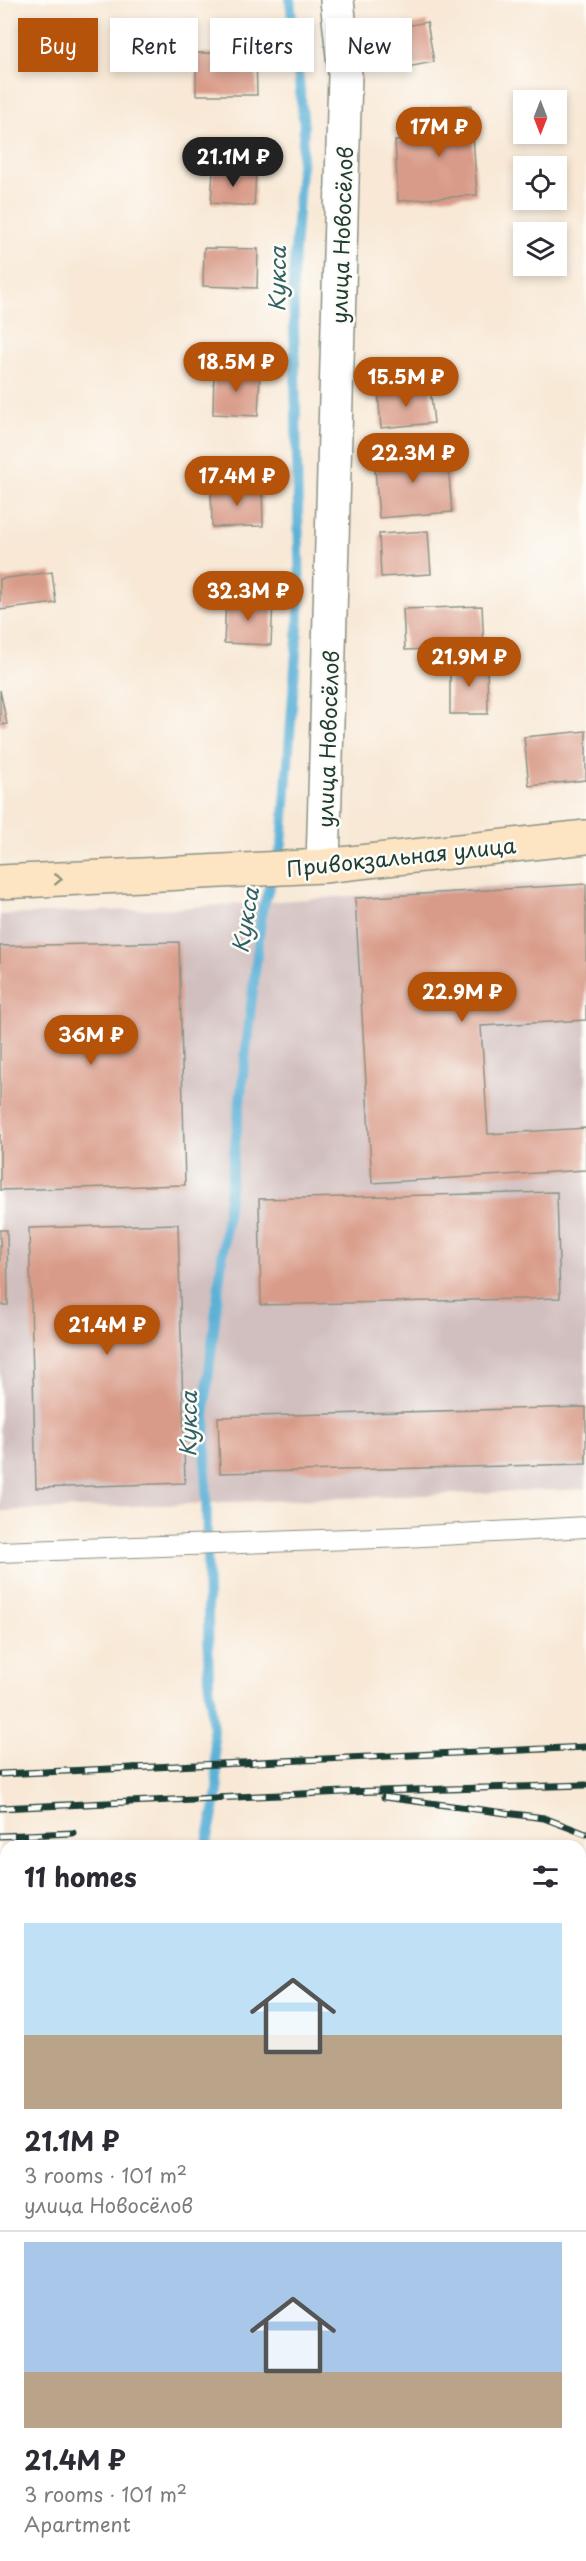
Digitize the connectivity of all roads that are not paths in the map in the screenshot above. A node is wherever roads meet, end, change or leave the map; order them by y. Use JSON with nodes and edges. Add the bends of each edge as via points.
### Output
{"nodes":[{"id":1,"x":337,"y":0,"type":"edge"},
{"id":2,"x":586,"y":837,"type":"edge"},
{"id":3,"x":310,"y":867,"type":"junction"},
{"id":4,"x":0,"y":882,"type":"edge"},
{"id":5,"x":586,"y":1527,"type":"edge"},
{"id":6,"x":0,"y":1551,"type":"edge"}],
"edges":[{"from":1,"to":3,"type":"street","name":"улица Новосёлов","via":[[345,74]]},
{"from":2,"to":3,"type":"street","name":"Привокзальная улица"},
{"from":4,"to":3,"type":"street","name":"Привокзальная улица","one_way":true},
{"from":5,"to":6,"type":"lane"}]}
